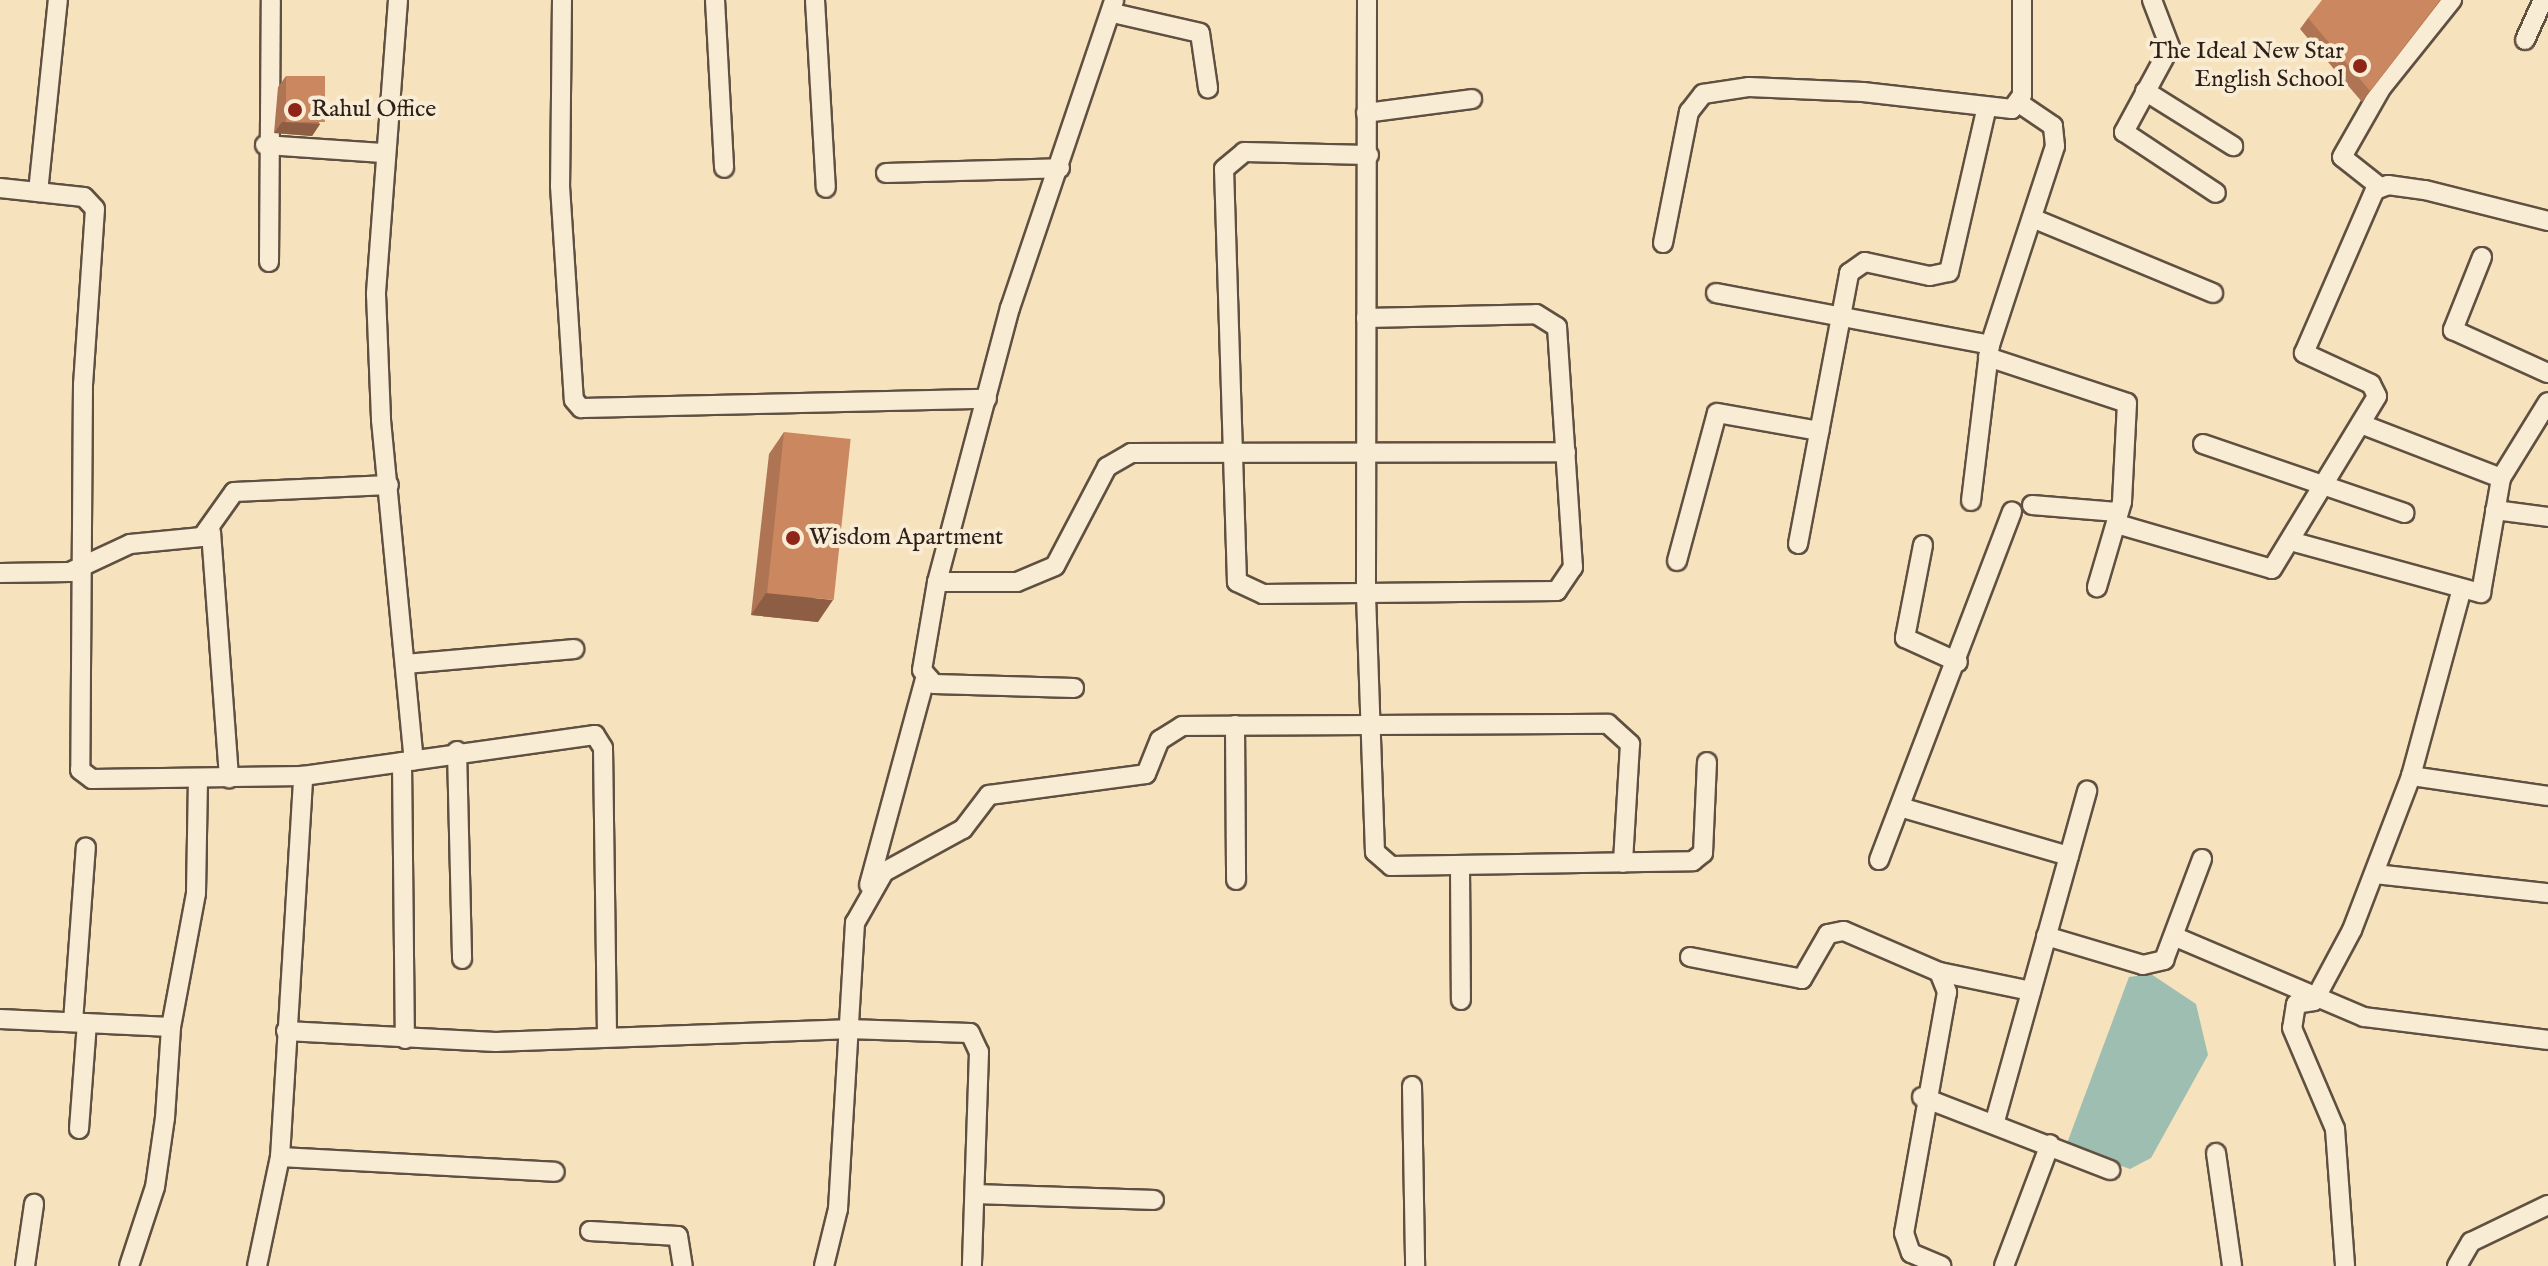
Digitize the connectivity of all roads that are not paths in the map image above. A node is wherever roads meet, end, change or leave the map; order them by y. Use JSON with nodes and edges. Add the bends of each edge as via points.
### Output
{"nodes":[{"id":1,"x":58,"y":0,"type":"edge"},
{"id":2,"x":271,"y":0,"type":"edge"},
{"id":3,"x":398,"y":0,"type":"edge"},
{"id":4,"x":562,"y":0,"type":"edge"},
{"id":5,"x":715,"y":0,"type":"edge"},
{"id":6,"x":815,"y":0,"type":"edge"},
{"id":7,"x":1367,"y":0,"type":"edge"},
{"id":8,"x":2022,"y":0,"type":"edge"},
{"id":9,"x":2152,"y":0,"type":"edge"},
{"id":10,"x":2452,"y":0,"type":"edge"},
{"id":11,"x":2543,"y":0,"type":"edge"},
{"id":12,"x":1113,"y":7,"type":"edge"},
{"id":13,"x":2525,"y":40,"type":"dead end"},
{"id":14,"x":1208,"y":88,"type":"dead end"},
{"id":15,"x":2145,"y":91,"type":"junction"},
{"id":16,"x":1472,"y":99,"type":"dead end"},
{"id":17,"x":2019,"y":103,"type":"junction"},
{"id":18,"x":1986,"y":110,"type":"junction"},
{"id":19,"x":1366,"y":113,"type":"junction"},
{"id":20,"x":265,"y":145,"type":"junction"},
{"id":21,"x":2233,"y":146,"type":"dead end"},
{"id":22,"x":381,"y":153,"type":"junction"},
{"id":23,"x":1369,"y":155,"type":"junction"},
{"id":24,"x":724,"y":168,"type":"dead end"},
{"id":25,"x":1060,"y":168,"type":"junction"},
{"id":26,"x":886,"y":173,"type":"dead end"},
{"id":27,"x":2380,"y":187,"type":"junction"},
{"id":28,"x":0,"y":188,"type":"edge"},
{"id":29,"x":826,"y":188,"type":"dead end"},
{"id":30,"x":38,"y":192,"type":"junction"},
{"id":31,"x":2216,"y":193,"type":"dead end"},
{"id":32,"x":2032,"y":218,"type":"junction"},
{"id":33,"x":2548,"y":221,"type":"edge"},
{"id":34,"x":1663,"y":243,"type":"dead end"},
{"id":35,"x":2482,"y":257,"type":"dead end"},
{"id":36,"x":269,"y":262,"type":"dead end"},
{"id":37,"x":1716,"y":293,"type":"dead end"},
{"id":38,"x":2213,"y":293,"type":"dead end"},
{"id":39,"x":1366,"y":318,"type":"junction"},
{"id":40,"x":1839,"y":322,"type":"junction"},
{"id":41,"x":1989,"y":351,"type":"junction"},
{"id":42,"x":2548,"y":373,"type":"edge"},
{"id":43,"x":987,"y":399,"type":"junction"},
{"id":44,"x":2548,"y":402,"type":"edge"},
{"id":45,"x":2361,"y":424,"type":"junction"},
{"id":46,"x":1819,"y":431,"type":"junction"},
{"id":47,"x":2203,"y":444,"type":"dead end"},
{"id":48,"x":1235,"y":448,"type":"junction"},
{"id":49,"x":1566,"y":452,"type":"junction"},
{"id":50,"x":1368,"y":456,"type":"junction"},
{"id":51,"x":2501,"y":478,"type":"junction"},
{"id":52,"x":2323,"y":484,"type":"junction"},
{"id":53,"x":389,"y":485,"type":"junction"},
{"id":54,"x":1971,"y":501,"type":"dead end"},
{"id":55,"x":2032,"y":505,"type":"dead end"},
{"id":56,"x":2495,"y":510,"type":"junction"},
{"id":57,"x":2012,"y":512,"type":"dead end"},
{"id":58,"x":2405,"y":513,"type":"dead end"},
{"id":59,"x":2548,"y":517,"type":"edge"},
{"id":60,"x":2117,"y":524,"type":"junction"},
{"id":61,"x":211,"y":532,"type":"junction"},
{"id":62,"x":2294,"y":542,"type":"junction"},
{"id":63,"x":1798,"y":544,"type":"dead end"},
{"id":64,"x":1923,"y":545,"type":"dead end"},
{"id":65,"x":1677,"y":561,"type":"dead end"},
{"id":66,"x":81,"y":569,"type":"junction"},
{"id":67,"x":0,"y":573,"type":"edge"},
{"id":68,"x":937,"y":582,"type":"junction"},
{"id":69,"x":2097,"y":587,"type":"dead end"},
{"id":70,"x":2461,"y":592,"type":"junction"},
{"id":71,"x":1366,"y":595,"type":"junction"},
{"id":72,"x":574,"y":649,"type":"dead end"},
{"id":73,"x":1958,"y":662,"type":"junction"},
{"id":74,"x":406,"y":664,"type":"junction"},
{"id":75,"x":925,"y":679,"type":"junction"},
{"id":76,"x":1074,"y":688,"type":"dead end"},
{"id":77,"x":1235,"y":725,"type":"junction"},
{"id":78,"x":1369,"y":725,"type":"junction"},
{"id":79,"x":457,"y":751,"type":"junction"},
{"id":80,"x":408,"y":761,"type":"junction"},
{"id":81,"x":1707,"y":762,"type":"dead end"},
{"id":82,"x":303,"y":776,"type":"junction"},
{"id":83,"x":2411,"y":776,"type":"junction"},
{"id":84,"x":229,"y":778,"type":"junction"},
{"id":85,"x":198,"y":779,"type":"junction"},
{"id":86,"x":2087,"y":791,"type":"dead end"},
{"id":87,"x":2548,"y":796,"type":"edge"},
{"id":88,"x":1900,"y":807,"type":"junction"},
{"id":89,"x":86,"y":847,"type":"dead end"},
{"id":90,"x":2069,"y":856,"type":"junction"},
{"id":91,"x":2202,"y":859,"type":"dead end"},
{"id":92,"x":1879,"y":860,"type":"dead end"},
{"id":93,"x":1623,"y":863,"type":"junction"},
{"id":94,"x":1460,"y":868,"type":"junction"},
{"id":95,"x":2375,"y":874,"type":"junction"},
{"id":96,"x":1236,"y":880,"type":"dead end"},
{"id":97,"x":2548,"y":893,"type":"edge"},
{"id":98,"x":864,"y":903,"type":"junction"},
{"id":99,"x":2046,"y":936,"type":"junction"},
{"id":100,"x":2178,"y":938,"type":"junction"},
{"id":101,"x":1690,"y":957,"type":"dead end"},
{"id":102,"x":462,"y":959,"type":"dead end"},
{"id":103,"x":1939,"y":972,"type":"junction"},
{"id":104,"x":2031,"y":991,"type":"junction"},
{"id":105,"x":1461,"y":1000,"type":"dead end"},
{"id":106,"x":2314,"y":1001,"type":"junction"},
{"id":107,"x":0,"y":1019,"type":"edge"},
{"id":108,"x":80,"y":1022,"type":"junction"},
{"id":109,"x":171,"y":1027,"type":"junction"},
{"id":110,"x":847,"y":1029,"type":"junction"},
{"id":111,"x":286,"y":1031,"type":"junction"},
{"id":112,"x":607,"y":1037,"type":"junction"},
{"id":113,"x":405,"y":1039,"type":"junction"},
{"id":114,"x":2548,"y":1040,"type":"edge"},
{"id":115,"x":1412,"y":1086,"type":"dead end"},
{"id":116,"x":1922,"y":1097,"type":"junction"},
{"id":117,"x":1995,"y":1121,"type":"junction"},
{"id":118,"x":79,"y":1129,"type":"dead end"},
{"id":119,"x":2050,"y":1144,"type":"junction"},
{"id":120,"x":2216,"y":1153,"type":"dead end"},
{"id":121,"x":280,"y":1157,"type":"junction"},
{"id":122,"x":2110,"y":1170,"type":"dead end"},
{"id":123,"x":555,"y":1172,"type":"dead end"},
{"id":124,"x":976,"y":1194,"type":"junction"},
{"id":125,"x":1154,"y":1200,"type":"dead end"},
{"id":126,"x":34,"y":1204,"type":"dead end"},
{"id":127,"x":2548,"y":1205,"type":"edge"},
{"id":128,"x":590,"y":1231,"type":"dead end"},
{"id":129,"x":25,"y":1266,"type":"edge"},
{"id":130,"x":129,"y":1266,"type":"edge"},
{"id":131,"x":257,"y":1266,"type":"edge"},
{"id":132,"x":683,"y":1266,"type":"edge"},
{"id":133,"x":824,"y":1266,"type":"edge"},
{"id":134,"x":972,"y":1266,"type":"edge"},
{"id":135,"x":1415,"y":1266,"type":"edge"},
{"id":136,"x":1941,"y":1266,"type":"edge"},
{"id":137,"x":2004,"y":1266,"type":"edge"},
{"id":138,"x":2232,"y":1266,"type":"edge"},
{"id":139,"x":2345,"y":1266,"type":"edge"},
{"id":140,"x":2457,"y":1266,"type":"edge"}],
"edges":[{"from":1,"to":30,"type":"street"},
{"from":2,"to":20,"type":"street"},
{"from":3,"to":22,"type":"street"},
{"from":4,"to":43,"type":"street","via":[[560,186],[574,400],[581,408]]},
{"from":5,"to":24,"type":"street"},
{"from":6,"to":29,"type":"street"},
{"from":7,"to":19,"type":"street"},
{"from":8,"to":17,"type":"street"},
{"from":9,"to":15,"type":"street","via":[[2170,47]]},
{"from":10,"to":27,"type":"street","via":[[2382,87],[2342,157]]},
{"from":11,"to":13,"type":"street"},
{"from":12,"to":14,"type":"street","via":[[1200,33]]},
{"from":12,"to":25,"type":"street"},
{"from":15,"to":21,"type":"street"},
{"from":15,"to":31,"type":"street","via":[[2124,125],[2127,139]]},
{"from":16,"to":19,"type":"street"},
{"from":17,"to":18,"type":"street"},
{"from":17,"to":32,"type":"street","via":[[2056,134]]},
{"from":18,"to":34,"type":"street","via":[[1848,92],[1749,87],[1703,94],[1689,112]]},
{"from":18,"to":40,"type":"street","via":[[1949,272],[1937,277],[1856,264]]},
{"from":19,"to":23,"type":"street"},
{"from":20,"to":22,"type":"street"},
{"from":20,"to":36,"type":"street"},
{"from":22,"to":53,"type":"street","via":[[376,294]]},
{"from":23,"to":39,"type":"street"},
{"from":23,"to":48,"type":"street","via":[[1244,152],[1228,160]]},
{"from":25,"to":26,"type":"street"},
{"from":25,"to":43,"type":"street"},
{"from":27,"to":33,"type":"street"},
{"from":27,"to":45,"type":"street","via":[[2304,345],[2310,361],[2376,389]]},
{"from":28,"to":30,"type":"street"},
{"from":30,"to":66,"type":"street","via":[[84,197],[95,209]]},
{"from":32,"to":38,"type":"street"},
{"from":32,"to":41,"type":"street"},
{"from":35,"to":42,"type":"street","via":[[2453,330]]},
{"from":37,"to":40,"type":"street"},
{"from":39,"to":49,"type":"street","via":[[1549,318],[1560,337]]},
{"from":39,"to":50,"type":"street"},
{"from":40,"to":41,"type":"street"},
{"from":40,"to":46,"type":"street"},
{"from":41,"to":54,"type":"street"},
{"from":41,"to":60,"type":"street","via":[[2124,399],[2124,481]]},
{"from":43,"to":68,"type":"street"},
{"from":44,"to":51,"type":"street"},
{"from":45,"to":51,"type":"street"},
{"from":45,"to":52,"type":"street"},
{"from":46,"to":63,"type":"street"},
{"from":46,"to":65,"type":"street","via":[[1717,413]]},
{"from":47,"to":52,"type":"street"},
{"from":48,"to":50,"type":"street"},
{"from":48,"to":68,"type":"street","via":[[1117,457],[1055,566],[1017,582]]},
{"from":48,"to":71,"type":"street","via":[[1237,582],[1263,594]]},
{"from":49,"to":50,"type":"street"},
{"from":49,"to":71,"type":"street","via":[[1573,567],[1557,591]]},
{"from":50,"to":71,"type":"street"},
{"from":51,"to":56,"type":"street"},
{"from":52,"to":58,"type":"street"},
{"from":52,"to":62,"type":"street"},
{"from":53,"to":61,"type":"street","via":[[234,492],[221,500]]},
{"from":53,"to":74,"type":"street"},
{"from":55,"to":60,"type":"street","via":[[2117,512]]},
{"from":56,"to":59,"type":"street"},
{"from":56,"to":70,"type":"street","via":[[2486,584],[2481,593]]},
{"from":57,"to":73,"type":"street"},
{"from":60,"to":62,"type":"street","via":[[2266,570]]},
{"from":60,"to":69,"type":"street"},
{"from":61,"to":66,"type":"street","via":[[130,544]]},
{"from":61,"to":84,"type":"street"},
{"from":62,"to":70,"type":"street"},
{"from":64,"to":73,"type":"street","via":[[1905,638]]},
{"from":66,"to":67,"type":"street"},
{"from":66,"to":85,"type":"street","via":[[80,770],[92,779]]},
{"from":68,"to":75,"type":"street"},
{"from":70,"to":83,"type":"street"},
{"from":71,"to":78,"type":"street"},
{"from":72,"to":74,"type":"street"},
{"from":73,"to":88,"type":"street"},
{"from":74,"to":80,"type":"street"},
{"from":75,"to":76,"type":"street"},
{"from":75,"to":98,"type":"street"},
{"from":77,"to":78,"type":"street"},
{"from":77,"to":96,"type":"street"},
{"from":77,"to":98,"type":"street","via":[[1171,730],[1151,768],[1135,777],[989,795],[963,829],[884,872]]},
{"from":78,"to":93,"type":"street","via":[[1619,728],[1630,744]]},
{"from":78,"to":94,"type":"street","via":[[1375,852],[1391,866]]},
{"from":79,"to":80,"type":"street"},
{"from":79,"to":102,"type":"street"},
{"from":79,"to":112,"type":"street","via":[[583,734],[600,739]]},
{"from":80,"to":82,"type":"street"},
{"from":80,"to":113,"type":"street"},
{"from":81,"to":93,"type":"street","via":[[1700,858]]},
{"from":82,"to":84,"type":"street"},
{"from":82,"to":111,"type":"street"},
{"from":83,"to":87,"type":"street"},
{"from":83,"to":95,"type":"street"},
{"from":84,"to":85,"type":"street"},
{"from":85,"to":109,"type":"street","via":[[196,893]]},
{"from":86,"to":90,"type":"street"},
{"from":88,"to":90,"type":"street"},
{"from":88,"to":92,"type":"street"},
{"from":89,"to":108,"type":"street"},
{"from":90,"to":99,"type":"street"},
{"from":91,"to":100,"type":"street"},
{"from":93,"to":94,"type":"street"},
{"from":94,"to":105,"type":"street"},
{"from":95,"to":97,"type":"street"},
{"from":95,"to":106,"type":"street"},
{"from":98,"to":110,"type":"street","via":[[855,923]]},
{"from":99,"to":100,"type":"street","via":[[2143,965],[2164,960]]},
{"from":99,"to":104,"type":"street"},
{"from":100,"to":106,"type":"street"},
{"from":101,"to":103,"type":"street","via":[[1802,979],[1828,934],[1844,931]]},
{"from":103,"to":104,"type":"street"},
{"from":103,"to":116,"type":"street","via":[[1947,992]]},
{"from":104,"to":117,"type":"street"},
{"from":106,"to":114,"type":"street","via":[[2364,1017]]},
{"from":106,"to":139,"type":"street","via":[[2296,1004],[2292,1028],[2335,1129]]},
{"from":107,"to":108,"type":"street"},
{"from":108,"to":109,"type":"street"},
{"from":108,"to":118,"type":"street"},
{"from":109,"to":130,"type":"street","via":[[155,1187]]},
{"from":110,"to":112,"type":"street"},
{"from":110,"to":124,"type":"street","via":[[956,1029],[975,1040]]},
{"from":110,"to":133,"type":"street","via":[[838,1209]]},
{"from":111,"to":113,"type":"street"},
{"from":111,"to":121,"type":"street"},
{"from":112,"to":113,"type":"street"},
{"from":115,"to":135,"type":"street"},
{"from":116,"to":117,"type":"street"},
{"from":116,"to":136,"type":"street","via":[[1904,1241],[1911,1253]]},
{"from":117,"to":119,"type":"street"},
{"from":119,"to":122,"type":"street"},
{"from":119,"to":137,"type":"street"},
{"from":120,"to":138,"type":"street"},
{"from":121,"to":123,"type":"street"},
{"from":121,"to":131,"type":"street"},
{"from":124,"to":125,"type":"street"},
{"from":124,"to":134,"type":"street"},
{"from":126,"to":129,"type":"street"},
{"from":127,"to":140,"type":"street","via":[[2471,1242]]},
{"from":128,"to":132,"type":"street","via":[[678,1236]]}]}
